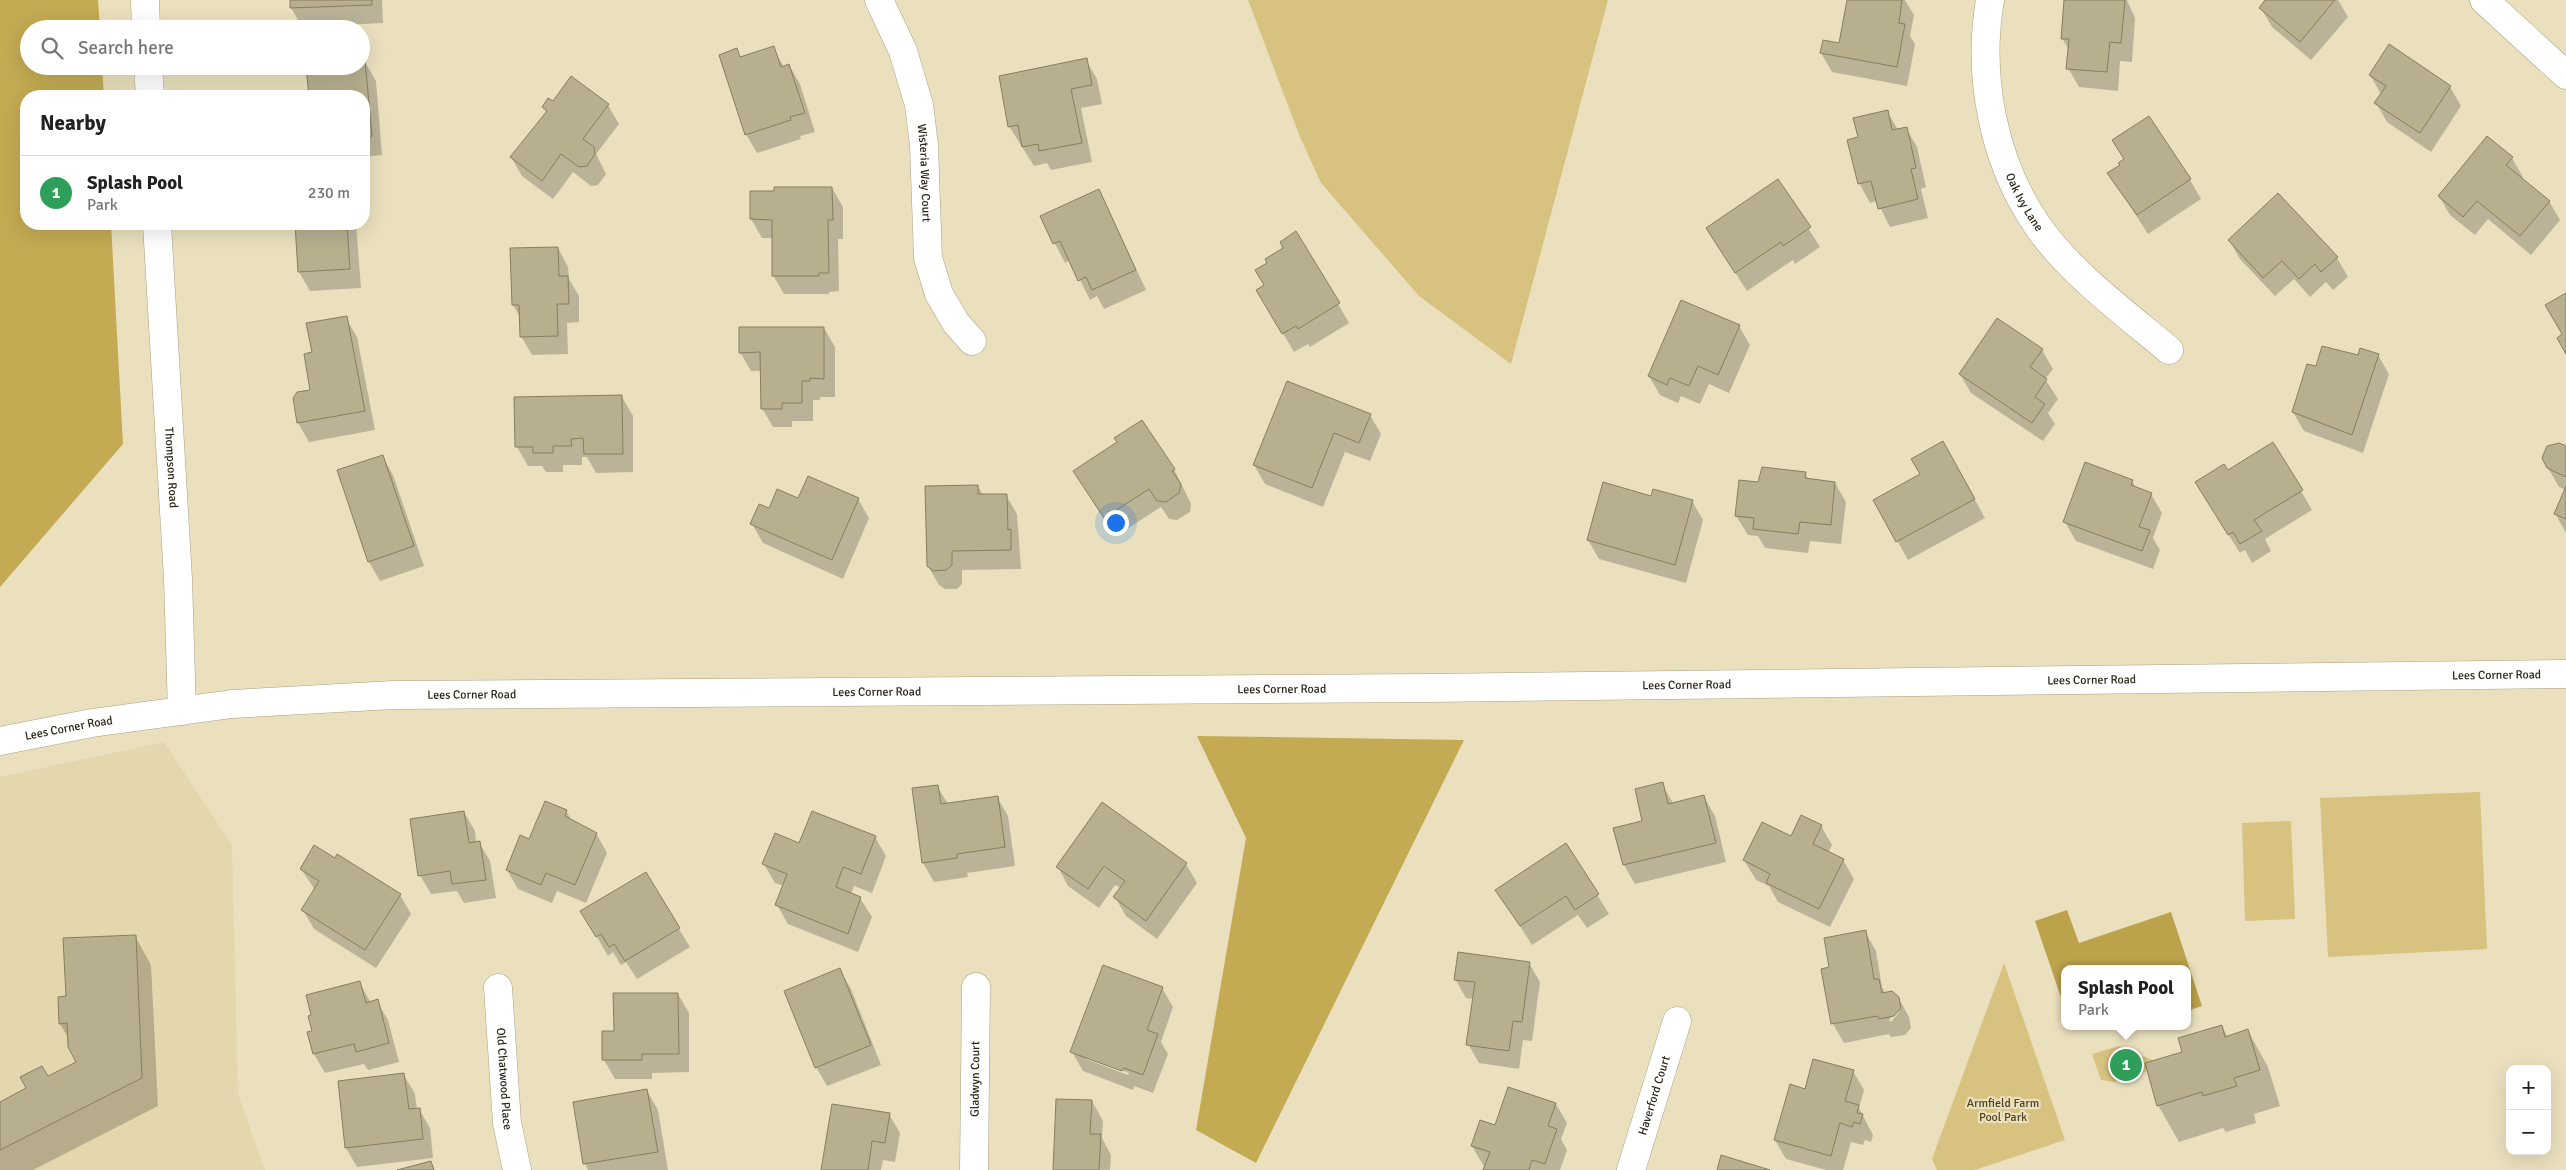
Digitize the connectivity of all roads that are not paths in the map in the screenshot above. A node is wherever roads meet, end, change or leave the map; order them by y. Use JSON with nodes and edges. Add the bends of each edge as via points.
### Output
{"nodes":[{"id":1,"x":145,"y":0,"type":"edge"},
{"id":2,"x":879,"y":0,"type":"edge"},
{"id":3,"x":1990,"y":0,"type":"edge"},
{"id":4,"x":2484,"y":0,"type":"edge"},
{"id":5,"x":146,"y":20,"type":"edge"},
{"id":6,"x":149,"y":75,"type":"edge"},
{"id":7,"x":2566,"y":75,"type":"edge"},
{"id":8,"x":150,"y":90,"type":"edge"},
{"id":9,"x":157,"y":230,"type":"edge"},
{"id":10,"x":972,"y":341,"type":"dead end"},
{"id":11,"x":2169,"y":350,"type":"dead end"},
{"id":12,"x":2566,"y":674,"type":"edge"},
{"id":13,"x":182,"y":711,"type":"junction"},
{"id":14,"x":0,"y":741,"type":"edge"},
{"id":15,"x":976,"y":987,"type":"dead end"},
{"id":16,"x":498,"y":988,"type":"dead end"},
{"id":17,"x":1677,"y":1021,"type":"dead end"},
{"id":18,"x":517,"y":1170,"type":"edge"},
{"id":19,"x":974,"y":1170,"type":"edge"},
{"id":20,"x":1631,"y":1170,"type":"edge"}],
"edges":[{"from":1,"to":5,"type":"street"},
{"from":2,"to":10,"type":"street","name":"Wisteria Way Court","via":[[903,51],[919,106],[924,145],[928,258],[939,294],[956,323]]},
{"from":3,"to":11,"type":"street","name":"Oak Ivy Lane","via":[[1984,53],[1989,100],[1999,144],[2016,187],[2037,225],[2057,250]]},
{"from":4,"to":7,"type":"street"},
{"from":6,"to":8,"type":"street"},
{"from":9,"to":13,"type":"street","name":"Thompson Road","via":[[178,579]]},
{"from":12,"to":13,"type":"street","name":"Lees Corner Road","via":[[1419,688],[394,695],[232,704]]},
{"from":13,"to":14,"type":"street","name":"Lees Corner Road","via":[[92,723]]},
{"from":15,"to":19,"type":"street","name":"Gladwyn Court"},
{"from":16,"to":18,"type":"street","name":"Old Chatwood Place","via":[[508,1123]]},
{"from":17,"to":20,"type":"street","name":"Haverford Court"}]}
